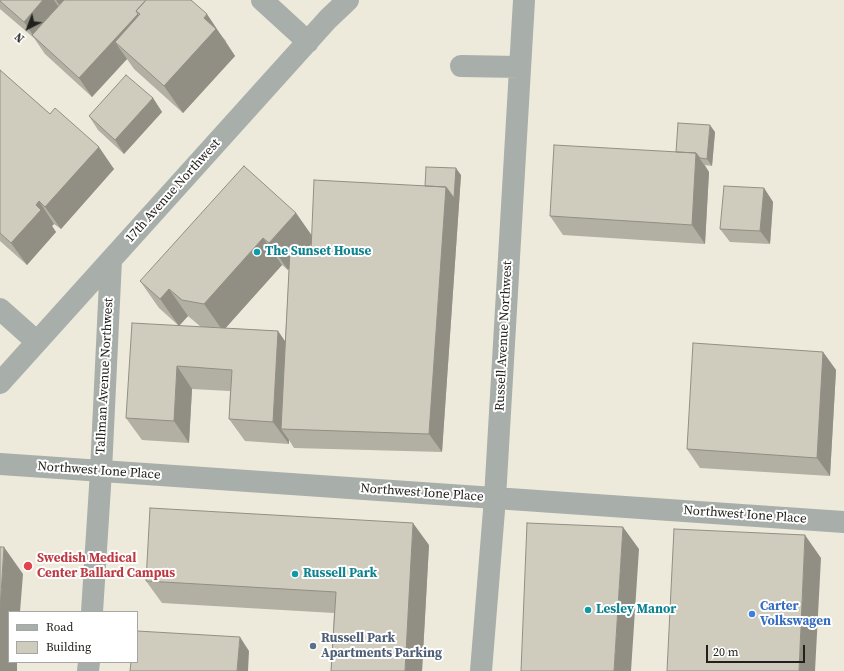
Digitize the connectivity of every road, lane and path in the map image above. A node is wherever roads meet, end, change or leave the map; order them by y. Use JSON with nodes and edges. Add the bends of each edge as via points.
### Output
{"nodes":[{"id":1,"x":262,"y":0,"type":"edge"},
{"id":2,"x":348,"y":0,"type":"edge"},
{"id":3,"x":524,"y":0,"type":"edge"},
{"id":4,"x":308,"y":42,"type":"junction"},
{"id":5,"x":461,"y":66,"type":"dead end"},
{"id":6,"x":520,"y":67,"type":"junction"},
{"id":7,"x":111,"y":260,"type":"junction"},
{"id":8,"x":0,"y":309,"type":"edge"},
{"id":9,"x":37,"y":342,"type":"junction"},
{"id":10,"x":0,"y":383,"type":"edge"},
{"id":11,"x":0,"y":464,"type":"edge"},
{"id":12,"x":101,"y":471,"type":"junction"},
{"id":13,"x":494,"y":498,"type":"junction"},
{"id":14,"x":844,"y":522,"type":"edge"},
{"id":15,"x":92,"y":611,"type":"edge"},
{"id":16,"x":481,"y":671,"type":"edge"}],
"edges":[{"from":1,"to":4,"type":"street"},
{"from":2,"to":4,"type":"street","name":"17th Avenue Northwest"},
{"from":3,"to":6,"type":"street","name":"Russell Avenue Northwest"},
{"from":4,"to":7,"type":"street","name":"17th Avenue Northwest"},
{"from":5,"to":6,"type":"street"},
{"from":6,"to":13,"type":"street","name":"Russell Avenue Northwest"},
{"from":7,"to":9,"type":"street","name":"17th Avenue Northwest"},
{"from":7,"to":12,"type":"street","name":"Tallman Avenue Northwest"},
{"from":8,"to":9,"type":"street"},
{"from":9,"to":10,"type":"street","name":"17th Avenue Northwest"},
{"from":11,"to":12,"type":"street","name":"Northwest Ione Place"},
{"from":12,"to":13,"type":"street","name":"Northwest Ione Place"},
{"from":12,"to":15,"type":"street","name":"Tallman Avenue Northwest"},
{"from":13,"to":14,"type":"street","name":"Northwest Ione Place"},
{"from":13,"to":16,"type":"street","name":"Russell Avenue Northwest"}]}
